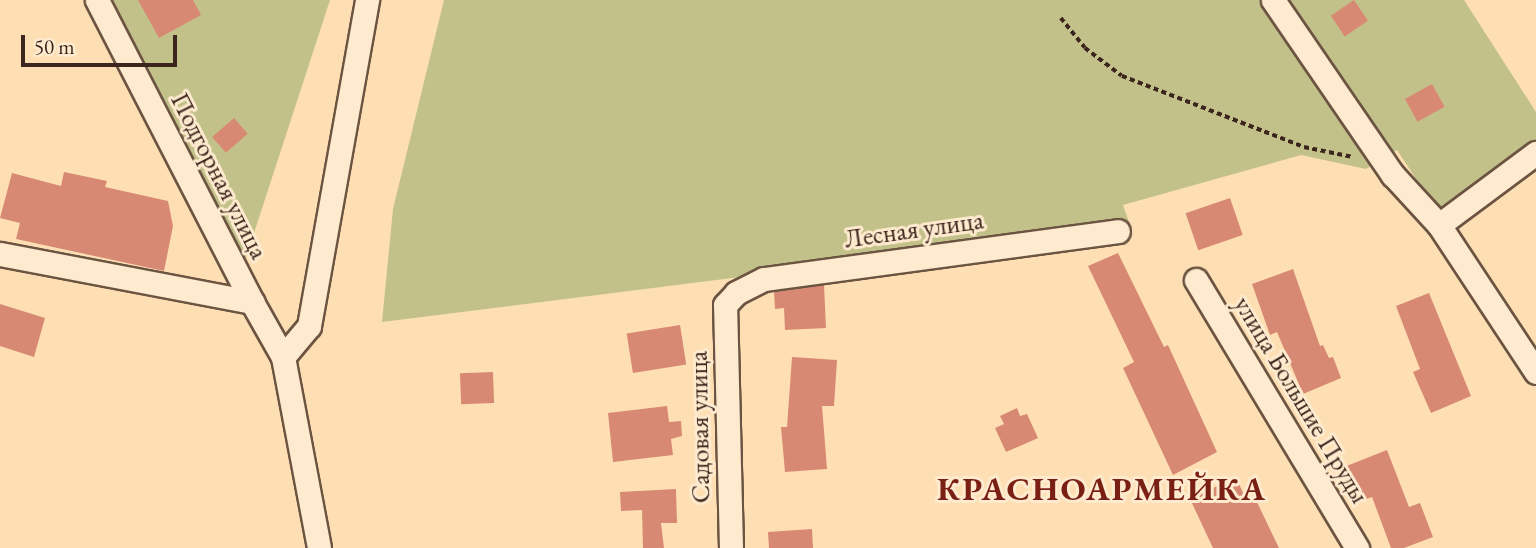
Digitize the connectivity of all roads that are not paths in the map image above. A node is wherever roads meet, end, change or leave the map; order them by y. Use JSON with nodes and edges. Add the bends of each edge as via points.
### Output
{"nodes":[{"id":1,"x":97,"y":0,"type":"edge"},
{"id":2,"x":367,"y":0,"type":"edge"},
{"id":3,"x":1273,"y":0,"type":"edge"},
{"id":4,"x":1536,"y":153,"type":"edge"},
{"id":5,"x":1439,"y":225,"type":"junction"},
{"id":6,"x":1118,"y":231,"type":"dead end"},
{"id":7,"x":0,"y":254,"type":"edge"},
{"id":8,"x":1196,"y":280,"type":"dead end"},
{"id":9,"x":252,"y":302,"type":"junction"},
{"id":10,"x":725,"y":304,"type":"joint"},
{"id":11,"x":283,"y":357,"type":"junction"},
{"id":12,"x":1536,"y":372,"type":"edge"},
{"id":13,"x":319,"y":548,"type":"edge"},
{"id":14,"x":731,"y":548,"type":"edge"},
{"id":15,"x":1357,"y":548,"type":"edge"}],
"edges":[{"from":1,"to":9,"type":"street","name":"Подгорная улица"},
{"from":2,"to":11,"type":"street","via":[[309,326]]},
{"from":3,"to":5,"type":"street","via":[[1393,175]]},
{"from":4,"to":5,"type":"street"},
{"from":5,"to":12,"type":"street"},
{"from":6,"to":10,"type":"street","name":"Лесная улица","via":[[764,279]]},
{"from":7,"to":9,"type":"street"},
{"from":8,"to":15,"type":"street","name":"улица Большие Пруды"},
{"from":9,"to":11,"type":"street","name":"Подгорная улица"},
{"from":10,"to":14,"type":"street","name":"Садовая улица"},
{"from":11,"to":13,"type":"street"}]}
